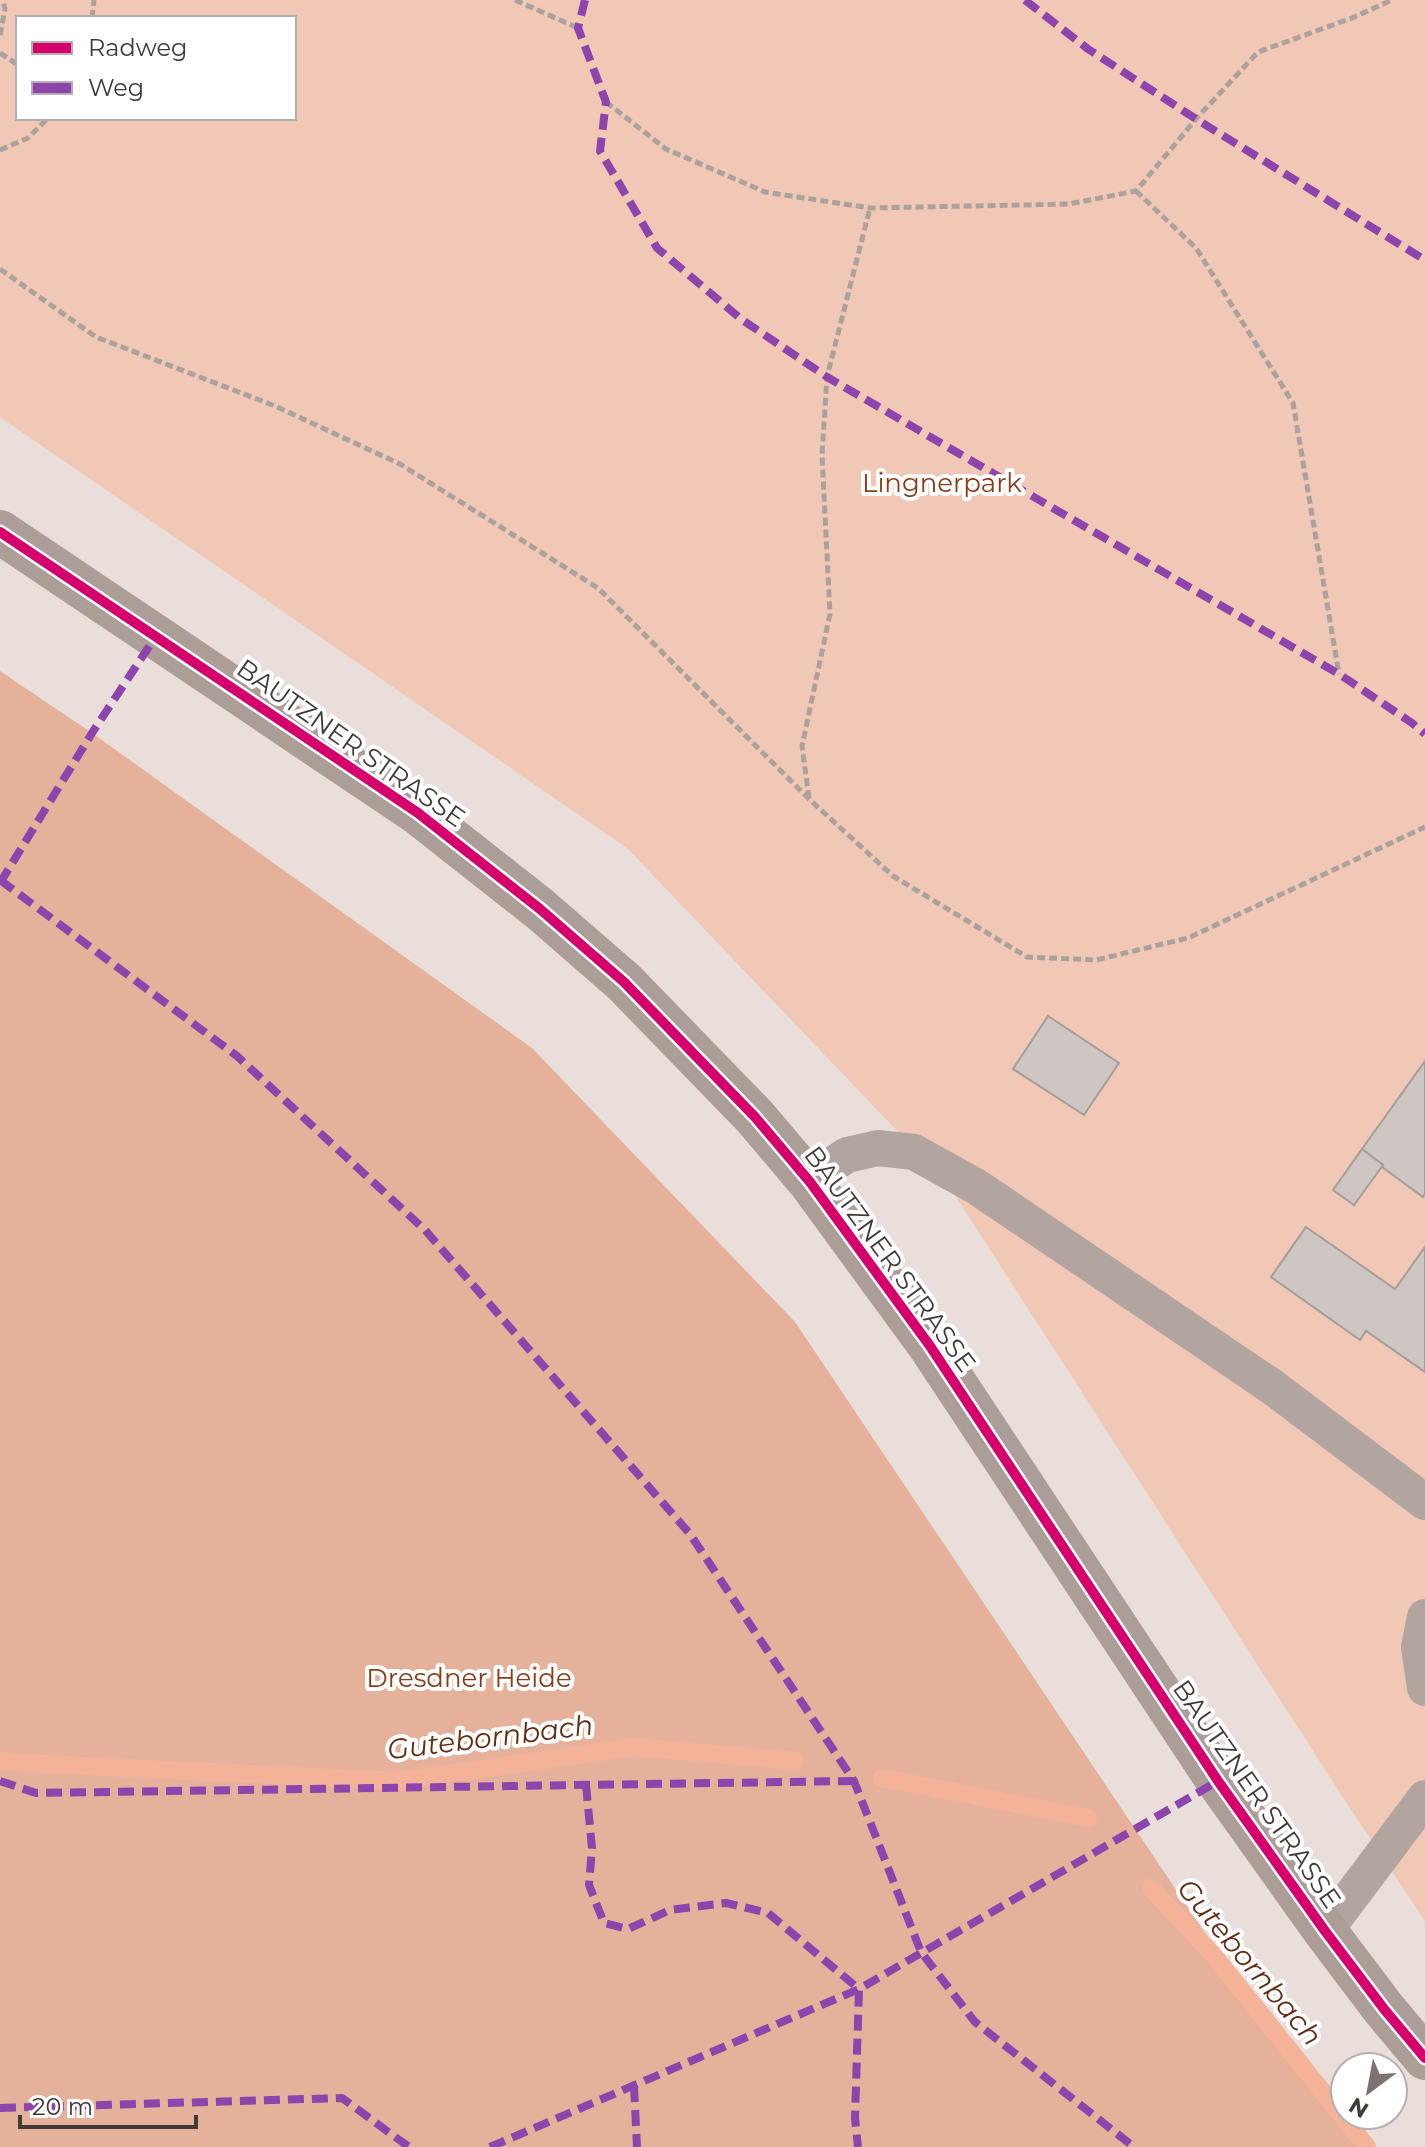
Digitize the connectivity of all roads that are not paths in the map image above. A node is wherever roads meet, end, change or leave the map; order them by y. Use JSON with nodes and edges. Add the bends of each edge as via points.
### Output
{"nodes":[{"id":1,"x":0,"y":532,"type":"edge"},
{"id":2,"x":810,"y":1182,"type":"junction"},
{"id":3,"x":1425,"y":1502,"type":"edge"},
{"id":4,"x":1425,"y":1617,"type":"edge"},
{"id":5,"x":1425,"y":1688,"type":"edge"},
{"id":6,"x":1425,"y":1798,"type":"edge"},
{"id":7,"x":1325,"y":1931,"type":"junction"},
{"id":8,"x":1425,"y":2058,"type":"edge"}],
"edges":[{"from":1,"to":2,"type":"main road","name":"BAUTZNER STRASSE","via":[[418,813],[540,909],[624,982]]},
{"from":2,"to":3,"type":"lane","via":[[847,1155],[878,1148],[914,1152],[977,1187],[1271,1386]]},
{"from":2,"to":7,"type":"main road","name":"BAUTZNER STRASSE","via":[[930,1346],[1218,1781]]},
{"from":4,"to":5,"type":"lane","via":[[1419,1647]]},
{"from":6,"to":7,"type":"lane"},
{"from":7,"to":8,"type":"main road","name":"BAUTZNER STRASSE"}]}
